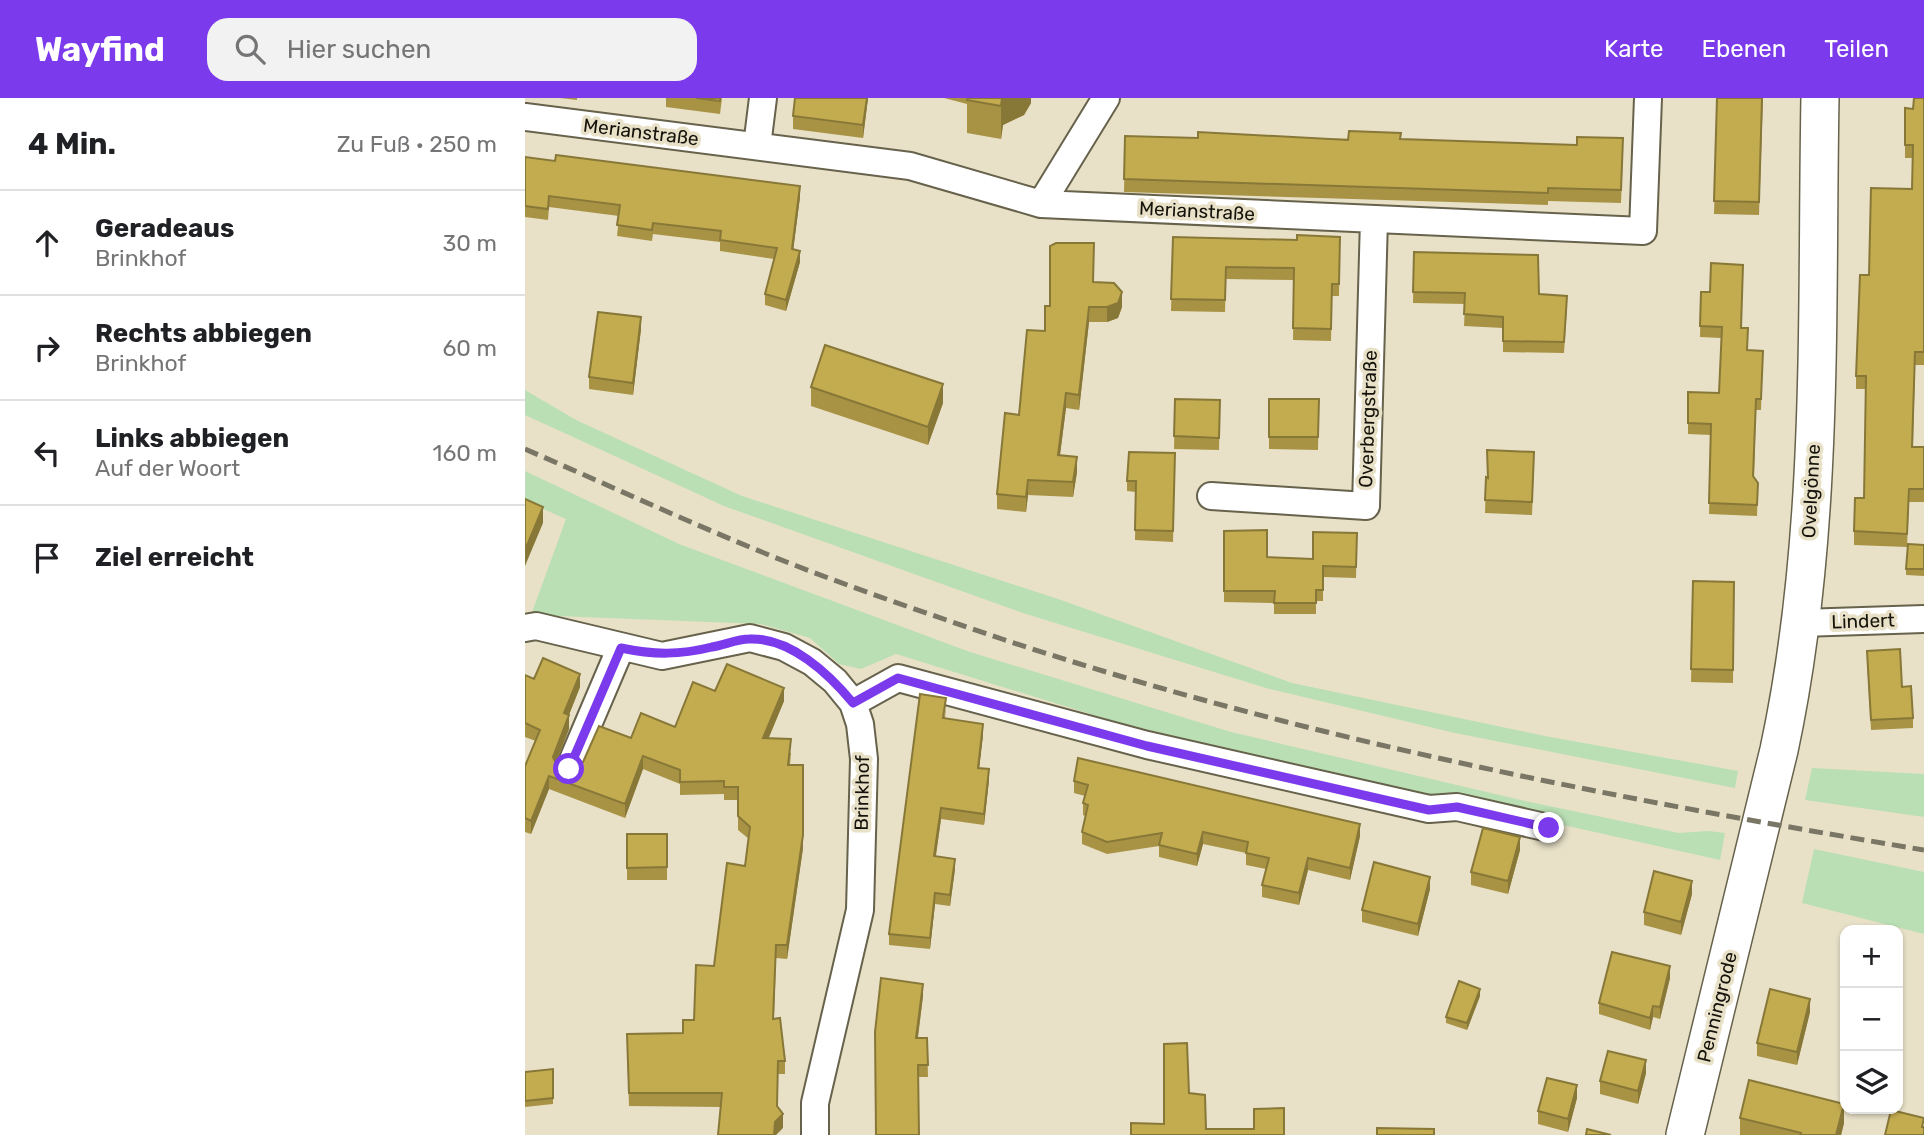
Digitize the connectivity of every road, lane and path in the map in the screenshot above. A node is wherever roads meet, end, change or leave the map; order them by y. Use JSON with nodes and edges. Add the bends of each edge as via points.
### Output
{"nodes":[{"id":1,"x":763,"y":98,"type":"edge"},
{"id":2,"x":1106,"y":98,"type":"edge"},
{"id":3,"x":1648,"y":98,"type":"edge"},
{"id":4,"x":1820,"y":98,"type":"edge"},
{"id":5,"x":525,"y":117,"type":"edge"},
{"id":6,"x":757,"y":146,"type":"junction"},
{"id":7,"x":1041,"y":204,"type":"junction"},
{"id":8,"x":1374,"y":219,"type":"junction"},
{"id":9,"x":1211,"y":496,"type":"dead end"},
{"id":10,"x":1924,"y":619,"type":"edge"},
{"id":11,"x":1801,"y":624,"type":"junction"},
{"id":12,"x":525,"y":628,"type":"edge"},
{"id":13,"x":621,"y":648,"type":"junction"},
{"id":14,"x":853,"y":703,"type":"junction"},
{"id":15,"x":569,"y":769,"type":"edge"},
{"id":16,"x":1549,"y":828,"type":"dead end"},
{"id":17,"x":1748,"y":878,"type":"joint"},
{"id":18,"x":815,"y":1135,"type":"edge"},
{"id":19,"x":1685,"y":1135,"type":"edge"}],
"edges":[{"from":1,"to":6,"type":"street"},
{"from":2,"to":7,"type":"street"},
{"from":3,"to":8,"type":"street","name":"Merianstraße","via":[[1643,231]]},
{"from":4,"to":11,"type":"main road","name":"Ovelgönne","via":[[1816,376]]},
{"from":5,"to":6,"type":"street","name":"Merianstraße"},
{"from":6,"to":7,"type":"street","name":"Merianstraße","via":[[910,166]]},
{"from":7,"to":8,"type":"street","name":"Merianstraße"},
{"from":8,"to":9,"type":"street","name":"Overbergstraße","via":[[1366,506]]},
{"from":10,"to":11,"type":"street","name":"Lindert"},
{"from":11,"to":17,"type":"main road","name":"Ovelgönne","via":[[1790,699]]},
{"from":12,"to":13,"type":"street","name":"Brinkhof","via":[[536,626]]},
{"from":13,"to":14,"type":"street","name":"Brinkhof","via":[[662,656],[750,638],[784,647],[812,662]]},
{"from":13,"to":15,"type":"street"},
{"from":14,"to":16,"type":"street","via":[[898,678],[1147,746],[1429,810],[1457,807]]},
{"from":14,"to":18,"type":"street","name":"Brinkhof","via":[[864,759],[859,910],[815,1103]]},
{"from":17,"to":19,"type":"main road","name":"Penningrode"}]}
